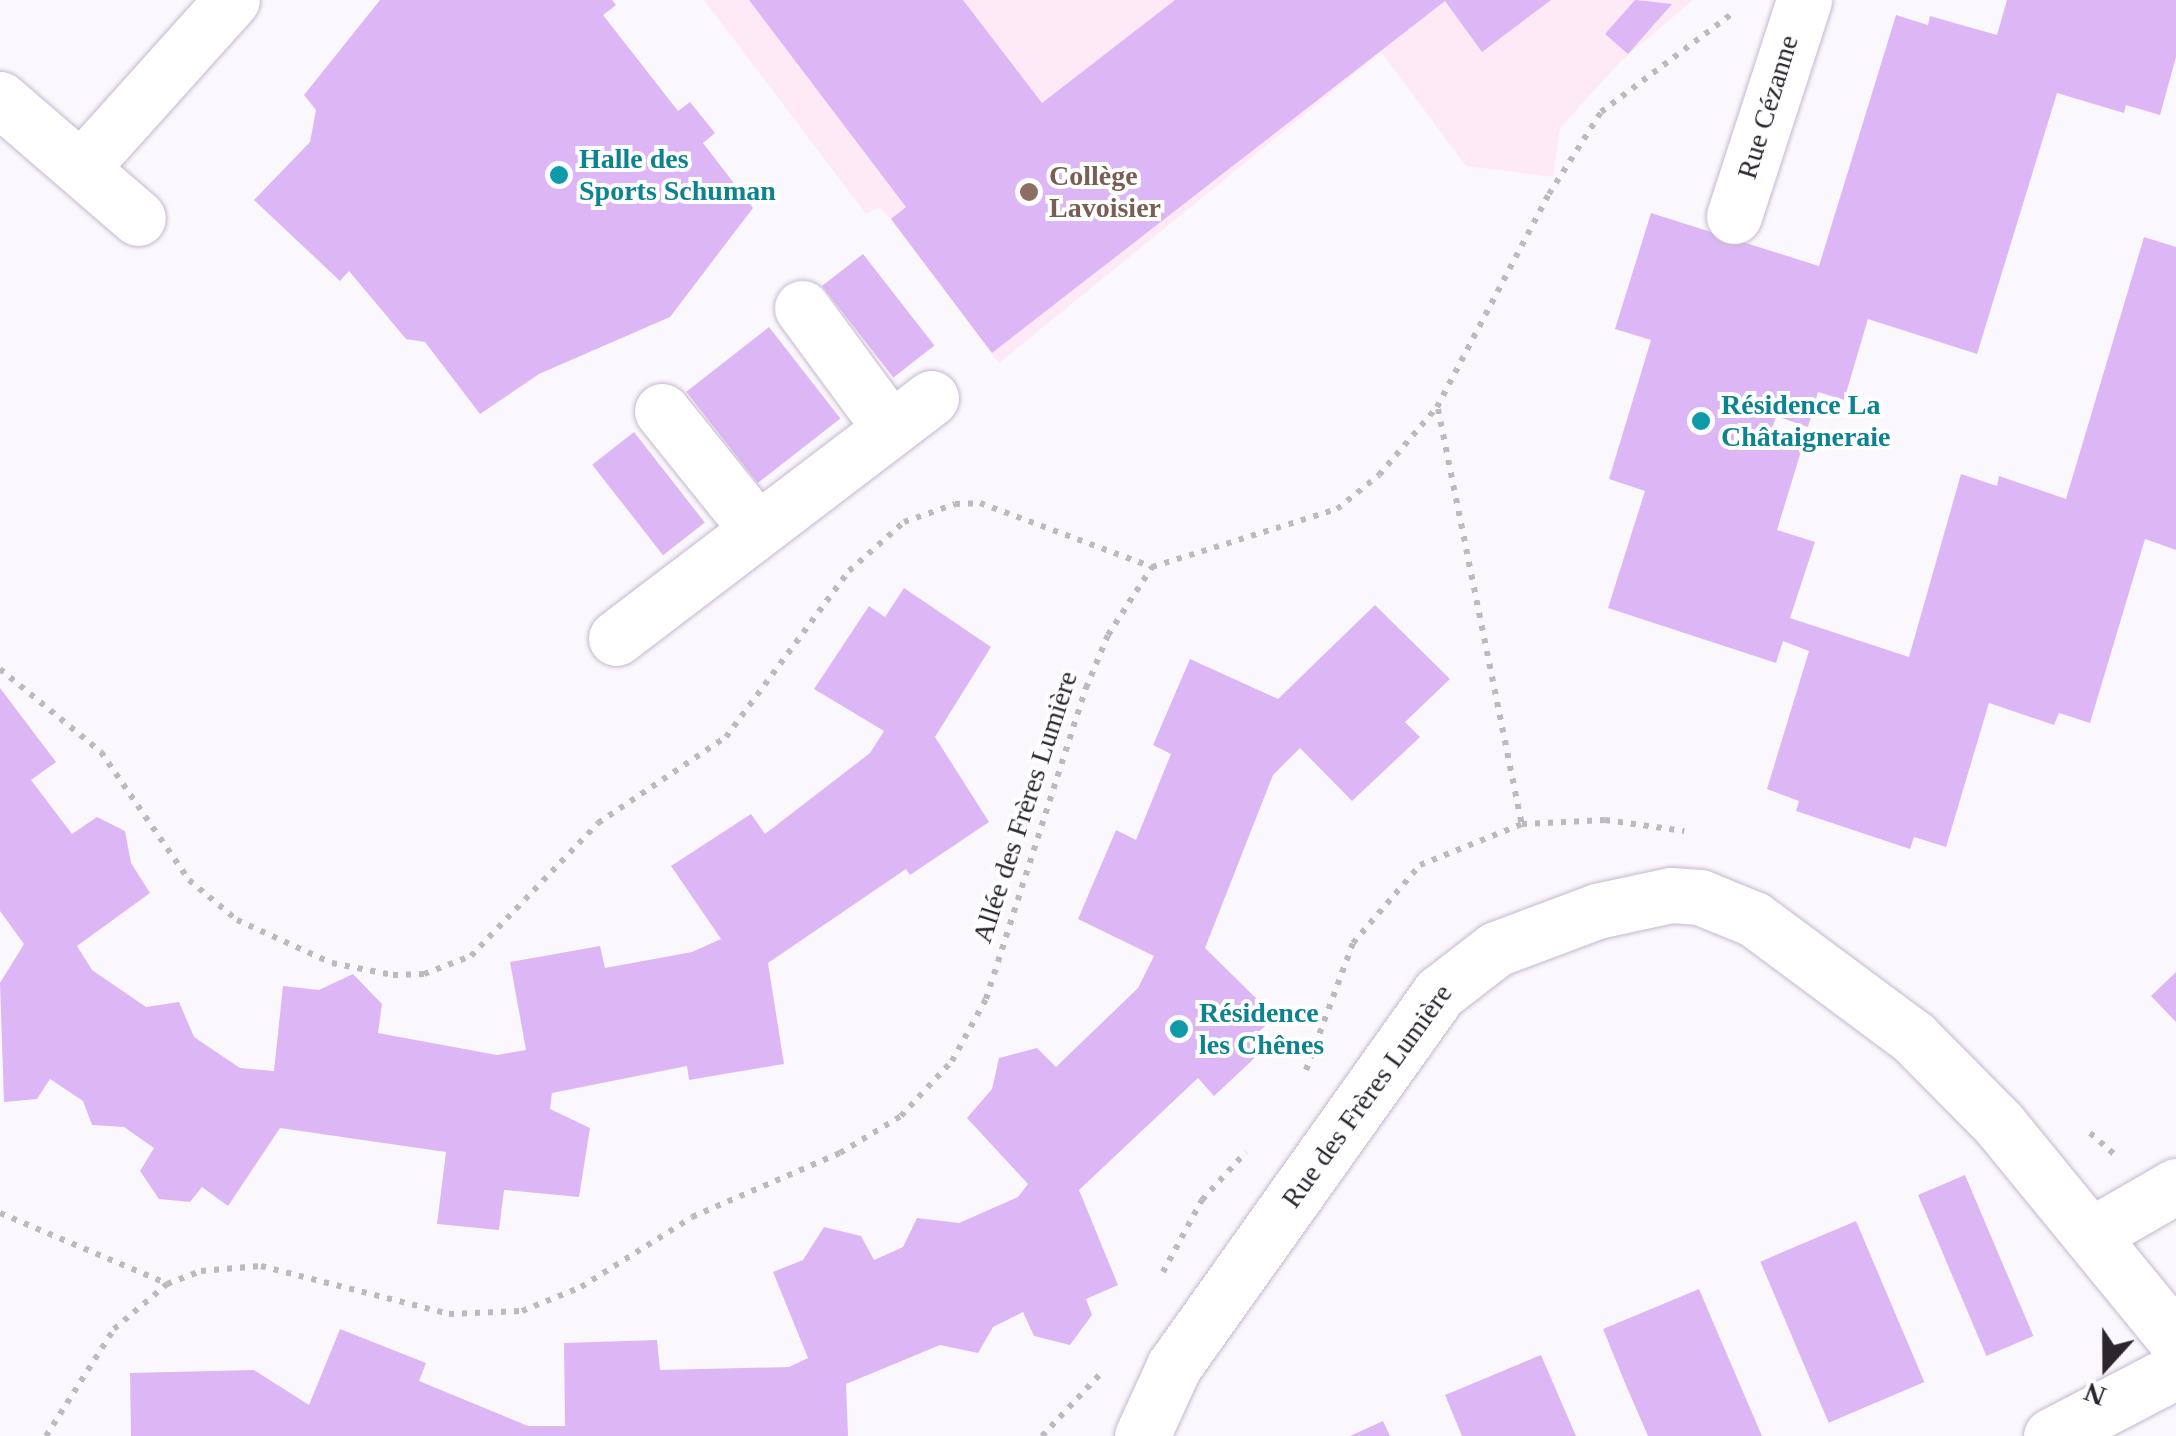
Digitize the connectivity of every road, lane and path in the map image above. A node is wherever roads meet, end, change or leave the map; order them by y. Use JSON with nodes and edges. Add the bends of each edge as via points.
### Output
{"nodes":[{"id":1,"x":232,"y":0,"type":"edge"},
{"id":2,"x":1751,"y":0,"type":"edge"},
{"id":3,"x":1804,"y":0,"type":"edge"},
{"id":4,"x":0,"y":100,"type":"edge"},
{"id":5,"x":81,"y":168,"type":"junction"},
{"id":6,"x":1734,"y":216,"type":"dead end"},
{"id":7,"x":138,"y":218,"type":"dead end"},
{"id":8,"x":802,"y":308,"type":"dead end"},
{"id":9,"x":1437,"y":407,"type":"junction"},
{"id":10,"x":662,"y":410,"type":"dead end"},
{"id":11,"x":756,"y":528,"type":"junction"},
{"id":12,"x":1152,"y":567,"type":"junction"},
{"id":13,"x":616,"y":638,"type":"dead end"},
{"id":14,"x":0,"y":669,"type":"edge"},
{"id":15,"x":1522,"y":824,"type":"junction"},
{"id":16,"x":1692,"y":833,"type":"dead end"},
{"id":17,"x":1301,"y":1080,"type":"dead end"},
{"id":18,"x":2086,"y":1129,"type":"dead end"},
{"id":19,"x":1256,"y":1142,"type":"dead end"},
{"id":20,"x":2168,"y":1191,"type":"edge"},
{"id":21,"x":0,"y":1212,"type":"edge"},
{"id":22,"x":2091,"y":1235,"type":"junction"},
{"id":23,"x":167,"y":1284,"type":"junction"},
{"id":24,"x":1158,"y":1286,"type":"dead end"},
{"id":25,"x":2176,"y":1340,"type":"edge"},
{"id":26,"x":1118,"y":1356,"type":"dead end"},
{"id":27,"x":2176,"y":1371,"type":"edge"},
{"id":28,"x":46,"y":1436,"type":"edge"},
{"id":29,"x":1042,"y":1436,"type":"edge"},
{"id":30,"x":1142,"y":1436,"type":"edge"},
{"id":31,"x":2051,"y":1436,"type":"edge"}],
"edges":[{"from":1,"to":5,"type":"street"},
{"from":2,"to":9,"type":"path","via":[[1601,112]]},
{"from":3,"to":6,"type":"street","name":"Rue Cézanne"},
{"from":4,"to":5,"type":"street"},
{"from":5,"to":7,"type":"street"},
{"from":8,"to":11,"type":"street","via":[[911,413]]},
{"from":9,"to":12,"type":"path","via":[[1408,446],[1337,509]]},
{"from":9,"to":15,"type":"path"},
{"from":10,"to":11,"type":"street"},
{"from":11,"to":13,"type":"street"},
{"from":12,"to":14,"type":"path","via":[[980,503],[955,504],[904,522],[849,571],[726,737],[598,823],[471,956],[424,974],[332,963],[237,920],[188,880],[101,752]]},
{"from":12,"to":23,"type":"path","name":"Allée des Frères Lumière","via":[[1096,661],[979,1014],[928,1089],[875,1136],[692,1217],[581,1286],[522,1312],[449,1314],[261,1266],[202,1271]]},
{"from":15,"to":16,"type":"path","via":[[1605,820]]},
{"from":15,"to":17,"type":"path","via":[[1420,864],[1374,912],[1339,972]]},
{"from":18,"to":20,"type":"path"},
{"from":19,"to":24,"type":"path","via":[[1202,1200],[1170,1251]]},
{"from":20,"to":22,"type":"street"},
{"from":21,"to":23,"type":"path"},
{"from":22,"to":25,"type":"street","name":"Rue des Frères Lumière"},
{"from":22,"to":30,"type":"street","name":"Rue des Frères Lumière","via":[[1999,1124],[1925,1049],[1770,931],[1700,898],[1630,901],[1496,949],[1439,993],[1174,1366]]},
{"from":23,"to":28,"type":"path","via":[[114,1329]]},
{"from":26,"to":29,"type":"path"},
{"from":27,"to":31,"type":"street"}]}
